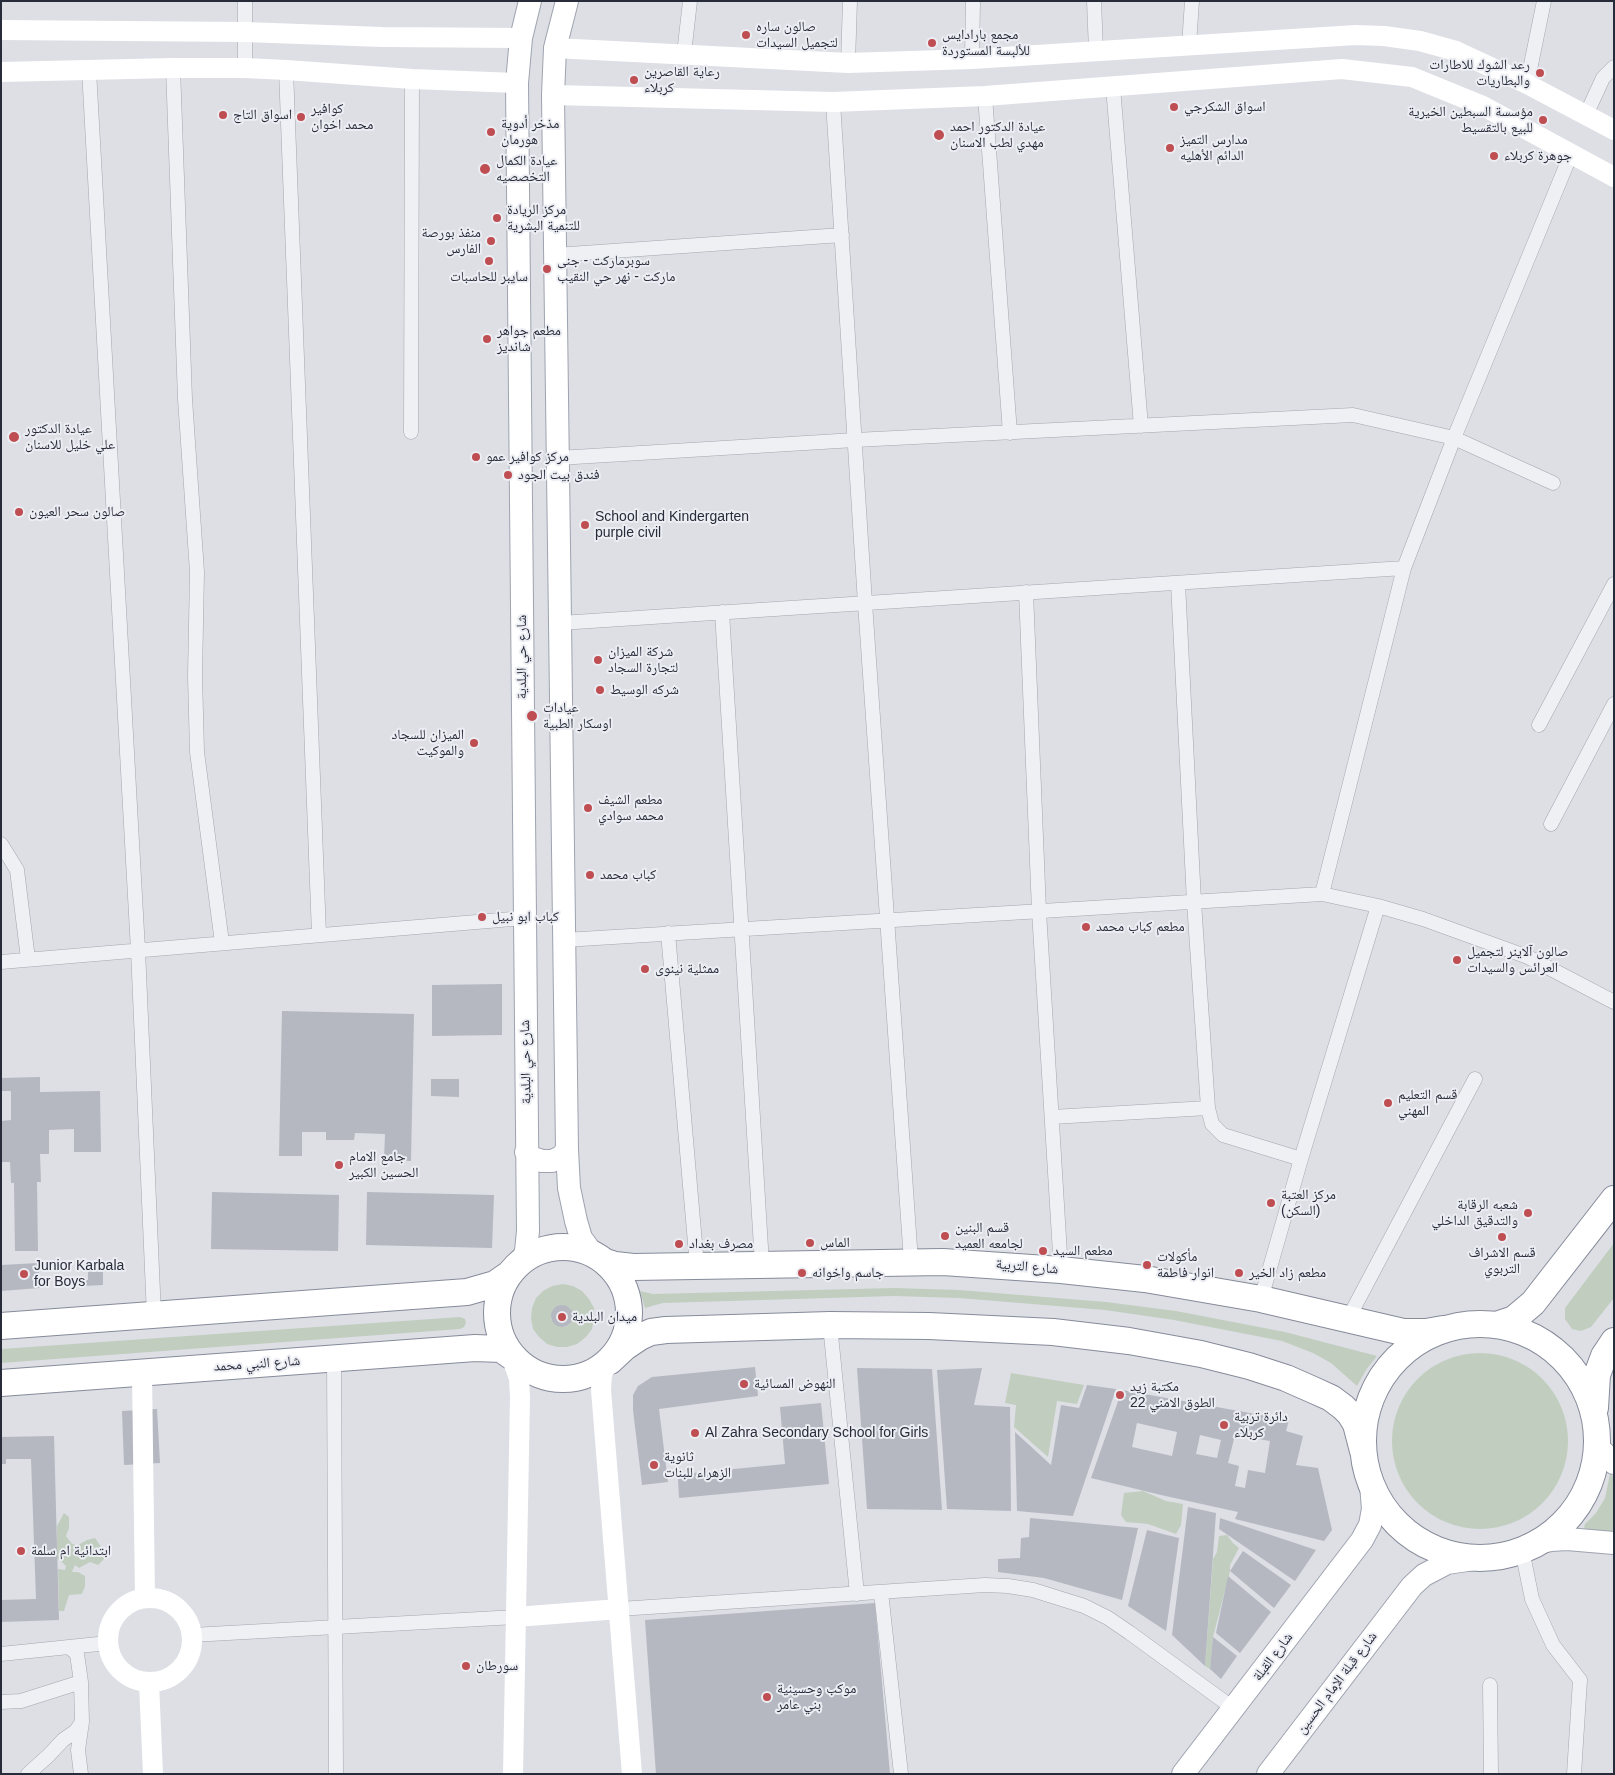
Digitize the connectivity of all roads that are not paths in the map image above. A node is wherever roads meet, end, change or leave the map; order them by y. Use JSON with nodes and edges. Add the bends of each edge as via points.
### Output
{"nodes":[{"id":1,"x":245,"y":1,"type":"edge"},
{"id":2,"x":530,"y":1,"type":"edge"},
{"id":3,"x":567,"y":1,"type":"edge"},
{"id":4,"x":690,"y":1,"type":"edge"},
{"id":5,"x":850,"y":1,"type":"edge"},
{"id":6,"x":973,"y":1,"type":"edge"},
{"id":7,"x":1094,"y":1,"type":"edge"},
{"id":8,"x":1192,"y":1,"type":"edge"},
{"id":9,"x":1544,"y":1,"type":"edge"},
{"id":10,"x":1,"y":30,"type":"edge"},
{"id":11,"x":245,"y":32,"type":"junction"},
{"id":12,"x":520,"y":38,"type":"junction"},
{"id":13,"x":1189,"y":45,"type":"junction"},
{"id":14,"x":555,"y":48,"type":"junction"},
{"id":15,"x":1096,"y":52,"type":"junction"},
{"id":16,"x":684,"y":54,"type":"junction"},
{"id":17,"x":972,"y":59,"type":"junction"},
{"id":18,"x":848,"y":63,"type":"junction"},
{"id":19,"x":1614,"y":67,"type":"edge"},
{"id":20,"x":173,"y":68,"type":"junction"},
{"id":21,"x":245,"y":68,"type":"junction"},
{"id":22,"x":90,"y":70,"type":"junction"},
{"id":23,"x":286,"y":70,"type":"junction"},
{"id":24,"x":1,"y":72,"type":"edge"},
{"id":25,"x":412,"y":80,"type":"junction"},
{"id":26,"x":517,"y":83,"type":"junction"},
{"id":27,"x":1527,"y":84,"type":"junction"},
{"id":28,"x":1113,"y":87,"type":"junction"},
{"id":29,"x":553,"y":95,"type":"junction"},
{"id":30,"x":985,"y":96,"type":"junction"},
{"id":31,"x":833,"y":102,"type":"junction"},
{"id":32,"x":1586,"y":115,"type":"junction"},
{"id":33,"x":1614,"y":130,"type":"edge"},
{"id":34,"x":1571,"y":154,"type":"junction"},
{"id":35,"x":1614,"y":177,"type":"edge"},
{"id":36,"x":842,"y":236,"type":"junction"},
{"id":37,"x":555,"y":255,"type":"junction"},
{"id":38,"x":1141,"y":426,"type":"junction"},
{"id":39,"x":411,"y":432,"type":"dead end"},
{"id":40,"x":1010,"y":433,"type":"junction"},
{"id":41,"x":1454,"y":438,"type":"junction"},
{"id":42,"x":855,"y":440,"type":"junction"},
{"id":43,"x":558,"y":458,"type":"junction"},
{"id":44,"x":1553,"y":483,"type":"dead end"},
{"id":45,"x":1404,"y":568,"type":"junction"},
{"id":46,"x":1178,"y":582,"type":"junction"},
{"id":47,"x":1614,"y":584,"type":"edge"},
{"id":48,"x":1026,"y":592,"type":"junction"},
{"id":49,"x":865,"y":603,"type":"junction"},
{"id":50,"x":722,"y":612,"type":"junction"},
{"id":51,"x":560,"y":623,"type":"junction"},
{"id":52,"x":1614,"y":704,"type":"edge"},
{"id":53,"x":1539,"y":725,"type":"dead end"},
{"id":54,"x":1551,"y":824,"type":"dead end"},
{"id":55,"x":1,"y":844,"type":"edge"},
{"id":56,"x":1322,"y":894,"type":"junction"},
{"id":57,"x":1194,"y":902,"type":"junction"},
{"id":58,"x":1378,"y":906,"type":"junction"},
{"id":59,"x":1039,"y":911,"type":"junction"},
{"id":60,"x":524,"y":918,"type":"junction"},
{"id":61,"x":888,"y":920,"type":"junction"},
{"id":62,"x":741,"y":929,"type":"junction"},
{"id":63,"x":668,"y":933,"type":"junction"},
{"id":64,"x":319,"y":935,"type":"junction"},
{"id":65,"x":564,"y":940,"type":"junction"},
{"id":66,"x":222,"y":943,"type":"junction"},
{"id":67,"x":138,"y":950,"type":"junction"},
{"id":68,"x":28,"y":959,"type":"junction"},
{"id":69,"x":1,"y":962,"type":"edge"},
{"id":70,"x":1613,"y":1000,"type":"edge"},
{"id":71,"x":1475,"y":1079,"type":"dead end"},
{"id":72,"x":1208,"y":1108,"type":"junction"},
{"id":73,"x":1052,"y":1117,"type":"junction"},
{"id":74,"x":567,"y":1150,"type":"junction"},
{"id":75,"x":526,"y":1152,"type":"junction"},
{"id":76,"x":1302,"y":1159,"type":"junction"},
{"id":77,"x":1614,"y":1199,"type":"edge"},
{"id":78,"x":599,"y":1258,"type":"junction"},
{"id":79,"x":911,"y":1261,"type":"junction"},
{"id":80,"x":762,"y":1264,"type":"junction"},
{"id":81,"x":697,"y":1266,"type":"junction"},
{"id":82,"x":515,"y":1268,"type":"junction"},
{"id":83,"x":1061,"y":1270,"type":"junction"},
{"id":84,"x":1261,"y":1299,"type":"junction"},
{"id":85,"x":154,"y":1315,"type":"junction"},
{"id":86,"x":1348,"y":1319,"type":"junction"},
{"id":87,"x":830,"y":1325,"type":"junction"},
{"id":88,"x":1496,"y":1325,"type":"junction"},
{"id":89,"x":1,"y":1326,"type":"edge"},
{"id":90,"x":1443,"y":1329,"type":"junction"},
{"id":91,"x":1612,"y":1344,"type":"edge"},
{"id":92,"x":511,"y":1356,"type":"junction"},
{"id":93,"x":334,"y":1359,"type":"junction"},
{"id":94,"x":610,"y":1361,"type":"junction"},
{"id":95,"x":142,"y":1373,"type":"junction"},
{"id":96,"x":1,"y":1383,"type":"edge"},
{"id":97,"x":1602,"y":1443,"type":"edge"},
{"id":98,"x":1363,"y":1451,"type":"junction"},
{"id":99,"x":1371,"y":1485,"type":"junction"},
{"id":100,"x":1614,"y":1543,"type":"edge"},
{"id":101,"x":1529,"y":1547,"type":"junction"},
{"id":102,"x":1481,"y":1558,"type":"junction"},
{"id":103,"x":881,"y":1592,"type":"junction"},
{"id":104,"x":857,"y":1594,"type":"junction"},
{"id":105,"x":145,"y":1598,"type":"junction"},
{"id":106,"x":619,"y":1609,"type":"junction"},
{"id":107,"x":516,"y":1617,"type":"junction"},
{"id":108,"x":335,"y":1628,"type":"junction"},
{"id":109,"x":192,"y":1635,"type":"junction"},
{"id":110,"x":108,"y":1643,"type":"junction"},
{"id":111,"x":69,"y":1647,"type":"junction"},
{"id":112,"x":1,"y":1654,"type":"edge"},
{"id":113,"x":81,"y":1682,"type":"junction"},
{"id":114,"x":149,"y":1683,"type":"junction"},
{"id":115,"x":1490,"y":1685,"type":"dead end"},
{"id":116,"x":1,"y":1702,"type":"edge"},
{"id":117,"x":1233,"y":1708,"type":"junction"},
{"id":118,"x":82,"y":1722,"type":"junction"},
{"id":119,"x":28,"y":1774,"type":"edge"},
{"id":120,"x":81,"y":1774,"type":"edge"},
{"id":121,"x":153,"y":1774,"type":"edge"},
{"id":122,"x":336,"y":1774,"type":"edge"},
{"id":123,"x":513,"y":1774,"type":"edge"},
{"id":124,"x":632,"y":1774,"type":"edge"},
{"id":125,"x":901,"y":1774,"type":"edge"},
{"id":126,"x":1183,"y":1774,"type":"edge"},
{"id":127,"x":1268,"y":1774,"type":"edge"},
{"id":128,"x":1491,"y":1774,"type":"edge"},
{"id":129,"x":1574,"y":1774,"type":"edge"}],
"edges":[{"from":1,"to":11,"type":"street"},
{"from":2,"to":12,"type":"main road"},
{"from":3,"to":14,"type":"main road"},
{"from":4,"to":16,"type":"street"},
{"from":5,"to":18,"type":"street"},
{"from":6,"to":17,"type":"street"},
{"from":7,"to":15,"type":"street"},
{"from":8,"to":13,"type":"street"},
{"from":9,"to":27,"type":"street"},
{"from":10,"to":11,"type":"main road"},
{"from":11,"to":12,"type":"main road"},
{"from":11,"to":21,"type":"street"},
{"from":12,"to":26,"type":"main road","name":"شارع حي البلدية"},
{"from":13,"to":15,"type":"main road"},
{"from":13,"to":27,"type":"main road","via":[[1384,36],[1456,51]]},
{"from":14,"to":16,"type":"main road"},
{"from":14,"to":29,"type":"main road"},
{"from":15,"to":17,"type":"main road"},
{"from":16,"to":18,"type":"main road"},
{"from":17,"to":18,"type":"main road"},
{"from":19,"to":32,"type":"street","via":[[1603,78]]},
{"from":20,"to":21,"type":"main road"},
{"from":20,"to":22,"type":"main road"},
{"from":20,"to":66,"type":"street","via":[[185,399],[197,572],[197,752]]},
{"from":21,"to":23,"type":"main road"},
{"from":22,"to":24,"type":"main road"},
{"from":22,"to":67,"type":"street"},
{"from":23,"to":25,"type":"main road"},
{"from":23,"to":64,"type":"street"},
{"from":25,"to":26,"type":"main road"},
{"from":25,"to":39,"type":"street"},
{"from":26,"to":60,"type":"main road","name":"شارع حي البلدية"},
{"from":27,"to":32,"type":"main road"},
{"from":28,"to":30,"type":"main road"},
{"from":28,"to":34,"type":"main road","via":[[1342,69],[1412,77],[1483,106]]},
{"from":28,"to":38,"type":"street"},
{"from":29,"to":31,"type":"main road"},
{"from":29,"to":37,"type":"main road"},
{"from":30,"to":31,"type":"main road"},
{"from":30,"to":40,"type":"street"},
{"from":31,"to":36,"type":"street"},
{"from":32,"to":33,"type":"main road"},
{"from":34,"to":35,"type":"main road"},
{"from":34,"to":41,"type":"street"},
{"from":36,"to":37,"type":"street"},
{"from":36,"to":42,"type":"street"},
{"from":37,"to":43,"type":"main road"},
{"from":38,"to":40,"type":"street"},
{"from":38,"to":41,"type":"street","via":[[1353,414]]},
{"from":40,"to":42,"type":"street"},
{"from":41,"to":44,"type":"street"},
{"from":41,"to":45,"type":"street"},
{"from":42,"to":43,"type":"street"},
{"from":42,"to":49,"type":"street"},
{"from":43,"to":51,"type":"main road"},
{"from":45,"to":46,"type":"street"},
{"from":45,"to":56,"type":"street"},
{"from":46,"to":48,"type":"street"},
{"from":46,"to":57,"type":"street"},
{"from":47,"to":53,"type":"street"},
{"from":48,"to":49,"type":"street"},
{"from":48,"to":59,"type":"street"},
{"from":49,"to":50,"type":"street"},
{"from":49,"to":61,"type":"street"},
{"from":50,"to":51,"type":"street"},
{"from":50,"to":62,"type":"street"},
{"from":51,"to":65,"type":"main road"},
{"from":52,"to":54,"type":"street"},
{"from":55,"to":68,"type":"street","via":[[16,870]]},
{"from":56,"to":57,"type":"street"},
{"from":56,"to":58,"type":"street"},
{"from":57,"to":59,"type":"street"},
{"from":57,"to":72,"type":"street"},
{"from":58,"to":70,"type":"street","via":[[1528,957]]},
{"from":58,"to":76,"type":"street"},
{"from":59,"to":61,"type":"street"},
{"from":59,"to":73,"type":"street"},
{"from":60,"to":64,"type":"street"},
{"from":60,"to":75,"type":"main road","name":"شارع حي البلدية"},
{"from":61,"to":62,"type":"street"},
{"from":61,"to":79,"type":"street"},
{"from":62,"to":63,"type":"street"},
{"from":62,"to":80,"type":"street"},
{"from":63,"to":65,"type":"street"},
{"from":63,"to":81,"type":"street"},
{"from":64,"to":66,"type":"street"},
{"from":65,"to":74,"type":"main road"},
{"from":66,"to":67,"type":"street"},
{"from":67,"to":68,"type":"street"},
{"from":67,"to":85,"type":"street"},
{"from":68,"to":69,"type":"street"},
{"from":71,"to":86,"type":"street"},
{"from":72,"to":73,"type":"street"},
{"from":72,"to":76,"type":"street","via":[[1212,1124],[1222,1135]]},
{"from":73,"to":83,"type":"street"},
{"from":74,"to":75,"type":"main road","via":[[552,1161],[542,1161]]},
{"from":74,"to":78,"type":"main road","via":[[569,1188],[576,1221],[582,1238]]},
{"from":75,"to":82,"type":"main road","name":"شارع حي البلدية","via":[[528,1231],[526,1251]]},
{"from":76,"to":84,"type":"street"},
{"from":77,"to":88,"type":"highway","via":[[1538,1298],[1514,1319]]},
{"from":78,"to":81,"type":"highway","name":"شارع التربية","via":[[615,1266]]},
{"from":78,"to":82,"type":"highway","via":[[575,1248],[547,1248],[534,1253]]},
{"from":78,"to":94,"type":"highway","via":[[618,1276],[627,1292],[630,1310],[628,1329]]},
{"from":79,"to":80,"type":"highway","name":"شارع التربية"},
{"from":79,"to":83,"type":"highway","name":"شارع التربية"},
{"from":80,"to":81,"type":"highway","name":"شارع التربية"},
{"from":82,"to":85,"type":"highway","via":[[496,1284],[467,1292]]},
{"from":82,"to":92,"type":"highway","via":[[498,1295],[496,1316],[500,1337]]},
{"from":83,"to":84,"type":"highway","name":"شارع التربية","via":[[1145,1279]]},
{"from":84,"to":86,"type":"highway","name":"شارع التربية"},
{"from":85,"to":89,"type":"highway"},
{"from":86,"to":90,"type":"highway","name":"شارع التربية","via":[[1404,1332]]},
{"from":87,"to":94,"type":"highway","via":[[658,1330],[632,1342]]},
{"from":87,"to":98,"type":"highway","via":[[1053,1332],[1201,1354],[1286,1378],[1331,1398],[1350,1414]]},
{"from":87,"to":104,"type":"street"},
{"from":88,"to":90,"type":"highway","via":[[1470,1324]]},
{"from":88,"to":97,"type":"highway","via":[[1525,1332],[1550,1347],[1572,1367],[1587,1393]]},
{"from":90,"to":98,"type":"highway","via":[[1415,1343],[1391,1364],[1374,1390],[1364,1420]]},
{"from":91,"to":97,"type":"highway","via":[[1597,1375],[1595,1390]]},
{"from":92,"to":93,"type":"highway","name":"شارع النبي محمد","via":[[501,1349],[475,1348]]},
{"from":92,"to":94,"type":"highway","via":[[528,1370],[548,1378],[571,1380],[592,1374]]},
{"from":92,"to":107,"type":"main road","via":[[518,1373],[520,1392]]},
{"from":93,"to":95,"type":"highway","name":"شارع النبي محمد"},
{"from":93,"to":108,"type":"street"},
{"from":94,"to":106,"type":"main road","via":[[602,1374],[601,1390]]},
{"from":95,"to":96,"type":"highway","name":"شارع النبي محمد"},
{"from":95,"to":105,"type":"main road"},
{"from":97,"to":101,"type":"highway","via":[[1580,1502],[1558,1528]]},
{"from":98,"to":99,"type":"highway"},
{"from":99,"to":102,"type":"highway","via":[[1389,1515],[1414,1538],[1446,1553]]},
{"from":99,"to":117,"type":"main road","name":"شارع القبلة","via":[[1374,1501],[1372,1518],[1362,1540]]},
{"from":100,"to":101,"type":"main road","via":[[1567,1539]]},
{"from":101,"to":102,"type":"highway","via":[[1502,1556]]},
{"from":101,"to":129,"type":"street","via":[[1532,1599],[1553,1645],[1580,1680]]},
{"from":102,"to":127,"type":"main road","name":"شارع قبلة الإمام الحسين","via":[[1439,1566],[1424,1575],[1406,1593]]},
{"from":103,"to":104,"type":"street"},
{"from":103,"to":117,"type":"street","via":[[1000,1586],[1058,1597],[1108,1618]]},
{"from":103,"to":125,"type":"street"},
{"from":104,"to":106,"type":"street"},
{"from":105,"to":109,"type":"main road","via":[[157,1598],[178,1608]]},
{"from":105,"to":110,"type":"main road","via":[[122,1609],[109,1630]]},
{"from":106,"to":107,"type":"main road"},
{"from":106,"to":124,"type":"main road"},
{"from":107,"to":108,"type":"street"},
{"from":107,"to":123,"type":"main road"},
{"from":108,"to":109,"type":"street"},
{"from":108,"to":122,"type":"street"},
{"from":109,"to":114,"type":"main road","via":[[192,1652],[180,1671],[171,1678]]},
{"from":110,"to":111,"type":"street"},
{"from":110,"to":114,"type":"main road","via":[[110,1655],[126,1675]]},
{"from":111,"to":112,"type":"street"},
{"from":111,"to":113,"type":"street","via":[[77,1654]]},
{"from":113,"to":116,"type":"street","via":[[21,1701]]},
{"from":113,"to":118,"type":"street"},
{"from":114,"to":121,"type":"main road"},
{"from":115,"to":128,"type":"street"},
{"from":117,"to":126,"type":"main road","name":"شارع القبلة"},
{"from":118,"to":119,"type":"street"},
{"from":118,"to":120,"type":"street","via":[[78,1750]]}]}
